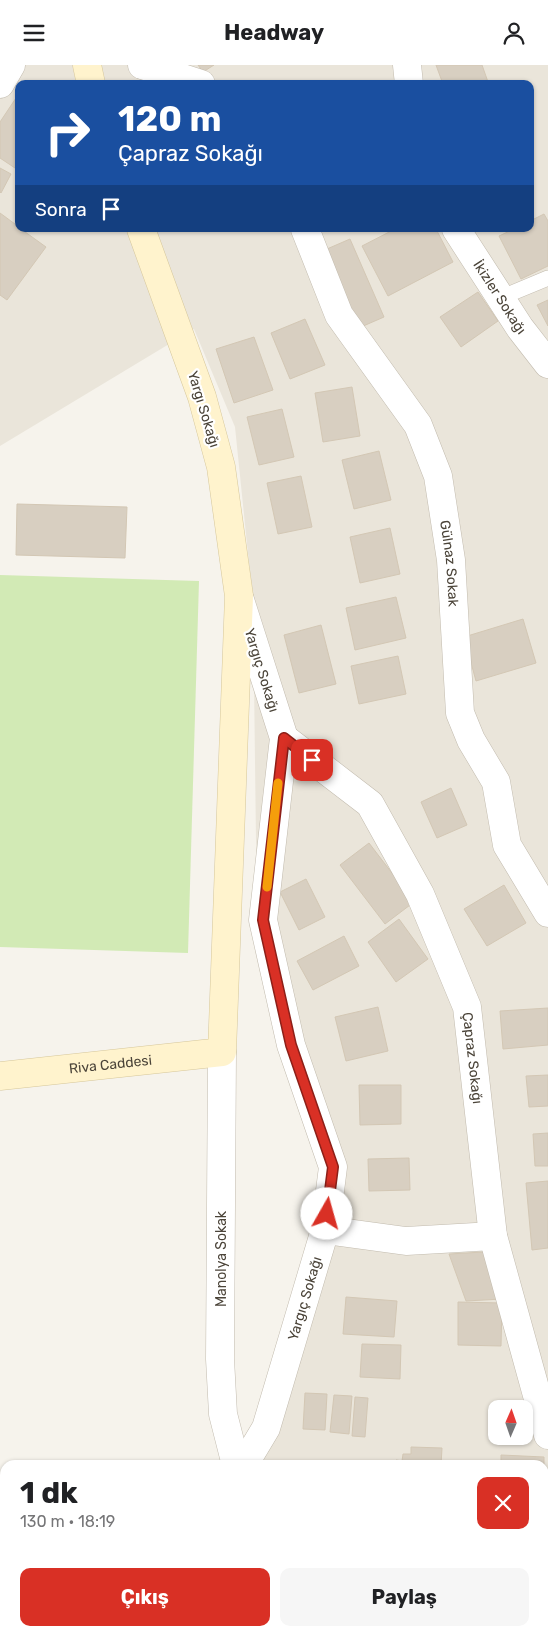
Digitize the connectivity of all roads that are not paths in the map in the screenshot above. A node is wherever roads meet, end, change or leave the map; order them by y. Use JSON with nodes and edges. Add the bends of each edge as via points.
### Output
{"nodes":[{"id":1,"x":11,"y":65,"type":"edge"},
{"id":2,"x":87,"y":65,"type":"edge"},
{"id":3,"x":142,"y":65,"type":"edge"},
{"id":4,"x":407,"y":65,"type":"edge"},
{"id":5,"x":90,"y":80,"type":"edge"},
{"id":6,"x":188,"y":80,"type":"edge"},
{"id":7,"x":408,"y":80,"type":"edge"},
{"id":8,"x":0,"y":84,"type":"edge"},
{"id":9,"x":142,"y":232,"type":"edge"},
{"id":10,"x":306,"y":232,"type":"edge"},
{"id":11,"x":458,"y":232,"type":"edge"},
{"id":12,"x":548,"y":278,"type":"edge"},
{"id":13,"x":500,"y":298,"type":"junction"},
{"id":14,"x":548,"y":364,"type":"edge"},
{"id":15,"x":239,"y":596,"type":"junction"},
{"id":16,"x":284,"y":738,"type":"junction"},
{"id":17,"x":548,"y":913,"type":"edge"},
{"id":18,"x":222,"y":1052,"type":"junction"},
{"id":19,"x":0,"y":1075,"type":"edge"},
{"id":20,"x":325,"y":1230,"type":"junction"},
{"id":21,"x":493,"y":1236,"type":"junction"},
{"id":22,"x":548,"y":1435,"type":"edge"},
{"id":23,"x":236,"y":1460,"type":"edge"},
{"id":24,"x":243,"y":1460,"type":"edge"}],
"edges":[{"from":1,"to":8,"type":"street"},
{"from":2,"to":5,"type":"main road"},
{"from":3,"to":6,"type":"street"},
{"from":4,"to":7,"type":"street"},
{"from":9,"to":15,"type":"main road","name":"Yargı Sokağı","via":[[202,397],[221,467]]},
{"from":10,"to":17,"type":"street","name":"Gülnaz Sokak","via":[[339,315],[418,425],[438,476],[451,560],[460,713],[471,740],[496,782],[507,845]]},
{"from":11,"to":13,"type":"street","name":"İkizler Sokağı"},
{"from":12,"to":13,"type":"lane"},
{"from":13,"to":14,"type":"street","name":"İkizler Sokağı"},
{"from":15,"to":16,"type":"street","name":"Yargıç Sokağı"},
{"from":15,"to":18,"type":"main road","name":"Yargı Sokağı"},
{"from":16,"to":20,"type":"street","name":"Yargıç Sokağı","via":[[263,920],[291,1045],[333,1167]]},
{"from":16,"to":21,"type":"street","name":"Çapraz Sokağı","via":[[370,804],[420,894],[467,1007]]},
{"from":18,"to":19,"type":"main road","name":"Riva Caddesi"},
{"from":18,"to":23,"type":"street","name":"Manolya Sokak","via":[[220,1359],[223,1414]]},
{"from":20,"to":21,"type":"street","via":[[406,1241]]},
{"from":20,"to":24,"type":"street","name":"Yargıç Sokağı","via":[[266,1428],[251,1453]]},
{"from":21,"to":22,"type":"street","name":"Çapraz Sokağı"}]}
